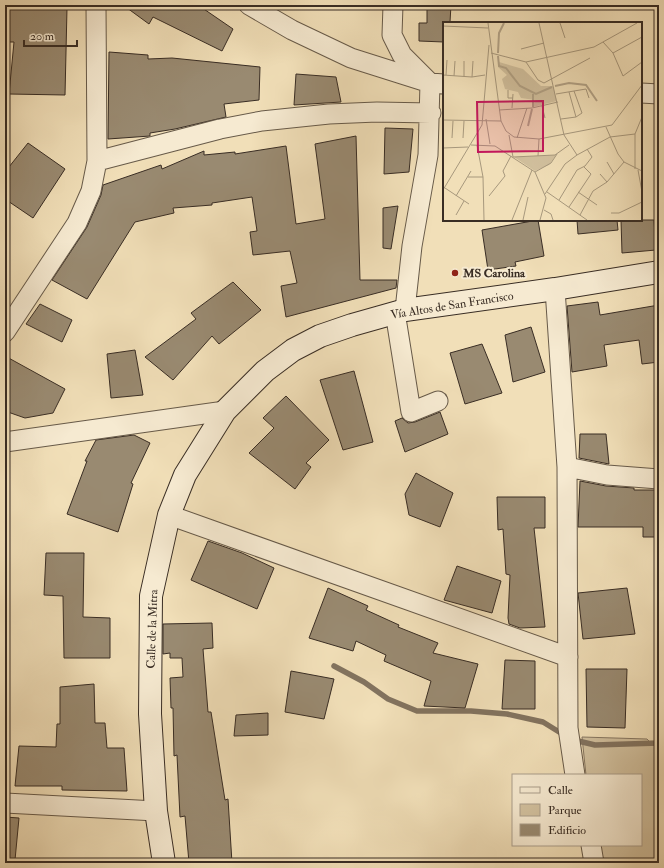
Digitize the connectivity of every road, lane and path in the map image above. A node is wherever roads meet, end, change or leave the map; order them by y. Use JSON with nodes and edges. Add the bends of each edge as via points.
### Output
{"nodes":[{"id":1,"x":96,"y":5,"type":"edge"},
{"id":2,"x":249,"y":5,"type":"edge"},
{"id":3,"x":393,"y":5,"type":"edge"},
{"id":4,"x":437,"y":84,"type":"edge"},
{"id":5,"x":642,"y":93,"type":"edge"},
{"id":6,"x":659,"y":94,"type":"edge"},
{"id":7,"x":430,"y":113,"type":"junction"},
{"id":8,"x":97,"y":161,"type":"junction"},
{"id":9,"x":659,"y":272,"type":"edge"},
{"id":10,"x":555,"y":289,"type":"junction"},
{"id":11,"x":400,"y":311,"type":"junction"},
{"id":12,"x":5,"y":332,"type":"edge"},
{"id":13,"x":438,"y":401,"type":"dead end"},
{"id":14,"x":225,"y":411,"type":"junction"},
{"id":15,"x":5,"y":442,"type":"edge"},
{"id":16,"x":567,"y":467,"type":"junction"},
{"id":17,"x":659,"y":479,"type":"edge"},
{"id":18,"x":169,"y":515,"type":"junction"},
{"id":19,"x":568,"y":657,"type":"junction"},
{"id":20,"x":575,"y":774,"type":"edge"},
{"id":21,"x":5,"y":803,"type":"edge"},
{"id":22,"x":156,"y":811,"type":"junction"},
{"id":23,"x":164,"y":863,"type":"edge"}],
"edges":[{"from":1,"to":8,"type":"street"},
{"from":2,"to":4,"type":"street","via":[[292,30],[351,58]]},
{"from":3,"to":4,"type":"street","via":[[392,35],[402,55]]},
{"from":4,"to":7,"type":"street"},
{"from":5,"to":6,"type":"street"},
{"from":7,"to":8,"type":"street","via":[[377,112],[262,121],[220,129]]},
{"from":7,"to":11,"type":"street","via":[[428,154]]},
{"from":8,"to":12,"type":"street","via":[[91,191],[77,223]]},
{"from":9,"to":10,"type":"street","name":"Vía Altos de San Francisco"},
{"from":10,"to":11,"type":"street","name":"Vía Altos de San Francisco"},
{"from":10,"to":16,"type":"street"},
{"from":11,"to":13,"type":"street","via":[[411,412]]},
{"from":11,"to":14,"type":"street","name":"Vía Altos de San Francisco","via":[[320,336],[293,350],[265,371]]},
{"from":14,"to":15,"type":"street"},
{"from":14,"to":18,"type":"street","name":"Calle de la Mitra","via":[[185,475]]},
{"from":16,"to":17,"type":"street","via":[[607,475]]},
{"from":16,"to":19,"type":"street"},
{"from":18,"to":19,"type":"street"},
{"from":18,"to":22,"type":"street","name":"Calle de la Mitra","via":[[151,596],[150,714]]},
{"from":19,"to":20,"type":"street","via":[[568,728]]},
{"from":21,"to":22,"type":"street"},
{"from":22,"to":23,"type":"street","name":"Calle de la Mitra"}]}
